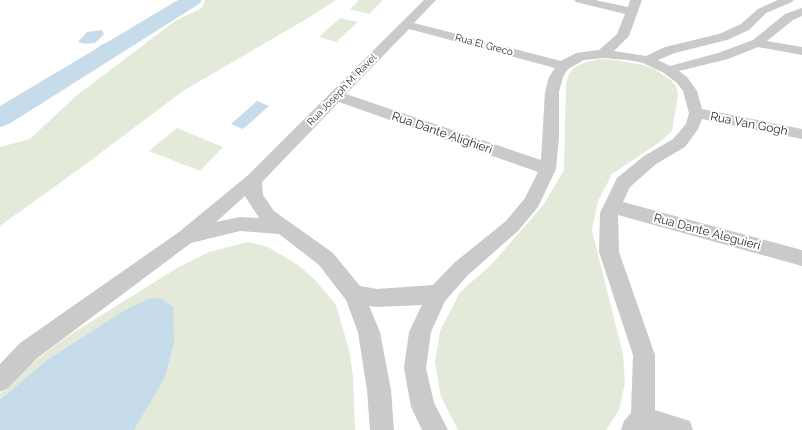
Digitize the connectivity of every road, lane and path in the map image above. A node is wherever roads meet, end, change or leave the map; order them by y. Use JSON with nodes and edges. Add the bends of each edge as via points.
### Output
{"nodes":[{"id":1,"x":430,"y":0,"type":"edge"},
{"id":2,"x":580,"y":0,"type":"edge"},
{"id":3,"x":636,"y":0,"type":"edge"},
{"id":4,"x":779,"y":1,"type":"edge"},
{"id":5,"x":632,"y":12,"type":"junction"},
{"id":6,"x":800,"y":12,"type":"edge"},
{"id":7,"x":405,"y":24,"type":"junction"},
{"id":8,"x":623,"y":36,"type":"junction"},
{"id":9,"x":757,"y":43,"type":"junction"},
{"id":10,"x":802,"y":51,"type":"edge"},
{"id":11,"x":603,"y":54,"type":"junction"},
{"id":12,"x":645,"y":59,"type":"junction"},
{"id":13,"x":563,"y":66,"type":"junction"},
{"id":14,"x":669,"y":70,"type":"junction"},
{"id":15,"x":337,"y":96,"type":"junction"},
{"id":16,"x":696,"y":113,"type":"junction"},
{"id":17,"x":802,"y":134,"type":"edge"},
{"id":18,"x":548,"y":169,"type":"junction"},
{"id":19,"x":253,"y":180,"type":"junction"},
{"id":20,"x":612,"y":206,"type":"junction"},
{"id":21,"x":282,"y":227,"type":"junction"},
{"id":22,"x":186,"y":236,"type":"junction"},
{"id":23,"x":802,"y":258,"type":"edge"},
{"id":24,"x":438,"y":294,"type":"junction"},
{"id":25,"x":354,"y":295,"type":"junction"},
{"id":26,"x":28,"y":351,"type":"junction"},
{"id":27,"x":0,"y":365,"type":"edge"},
{"id":28,"x":0,"y":380,"type":"edge"},
{"id":29,"x":638,"y":424,"type":"edge"},
{"id":30,"x":382,"y":430,"type":"edge"},
{"id":31,"x":436,"y":430,"type":"edge"},
{"id":32,"x":681,"y":430,"type":"edge"}],
"edges":[{"from":1,"to":7,"type":"street","name":"Rua Joseph M. Ravel"},
{"from":2,"to":5,"type":"street"},
{"from":3,"to":5,"type":"street"},
{"from":4,"to":6,"type":"street"},
{"from":4,"to":12,"type":"street","via":[[744,27],[723,37]]},
{"from":5,"to":8,"type":"street"},
{"from":6,"to":9,"type":"street","via":[[789,17]]},
{"from":7,"to":13,"type":"street","name":"Rua El Greco"},
{"from":7,"to":15,"type":"street","name":"Rua Joseph M. Ravel"},
{"from":8,"to":11,"type":"street"},
{"from":8,"to":12,"type":"street"},
{"from":9,"to":10,"type":"street"},
{"from":9,"to":14,"type":"street","via":[[723,56]]},
{"from":11,"to":12,"type":"street"},
{"from":11,"to":13,"type":"street","via":[[581,56]]},
{"from":12,"to":14,"type":"street"},
{"from":13,"to":18,"type":"street","via":[[556,77],[552,92]]},
{"from":14,"to":16,"type":"street","via":[[682,80],[690,91]]},
{"from":15,"to":18,"type":"street","name":"Rua Dante Alighieri"},
{"from":15,"to":19,"type":"street","name":"Rua Joseph M. Ravel"},
{"from":16,"to":17,"type":"street","name":"Rua Van Gogh"},
{"from":16,"to":20,"type":"street","via":[[693,125],[679,143],[650,160],[623,183]]},
{"from":18,"to":24,"type":"street","via":[[532,202],[512,226],[461,269]]},
{"from":19,"to":21,"type":"street","via":[[254,196],[268,216]]},
{"from":19,"to":22,"type":"street","name":"Rua Joseph M. Ravel"},
{"from":20,"to":23,"type":"street","name":"Rua Dante Aleguieri"},
{"from":20,"to":29,"type":"street","via":[[608,213],[608,252],[644,355]]},
{"from":21,"to":22,"type":"street","via":[[240,224]]},
{"from":21,"to":25,"type":"street","via":[[326,259]]},
{"from":22,"to":26,"type":"street","name":"Rua Joseph M. Ravel"},
{"from":24,"to":25,"type":"street","via":[[377,298]]},
{"from":24,"to":31,"type":"street","via":[[420,332],[415,368],[423,407]]},
{"from":25,"to":30,"type":"street","via":[[369,332],[379,390]]},
{"from":26,"to":27,"type":"street"},
{"from":26,"to":28,"type":"street"},
{"from":29,"to":32,"type":"street"}]}
